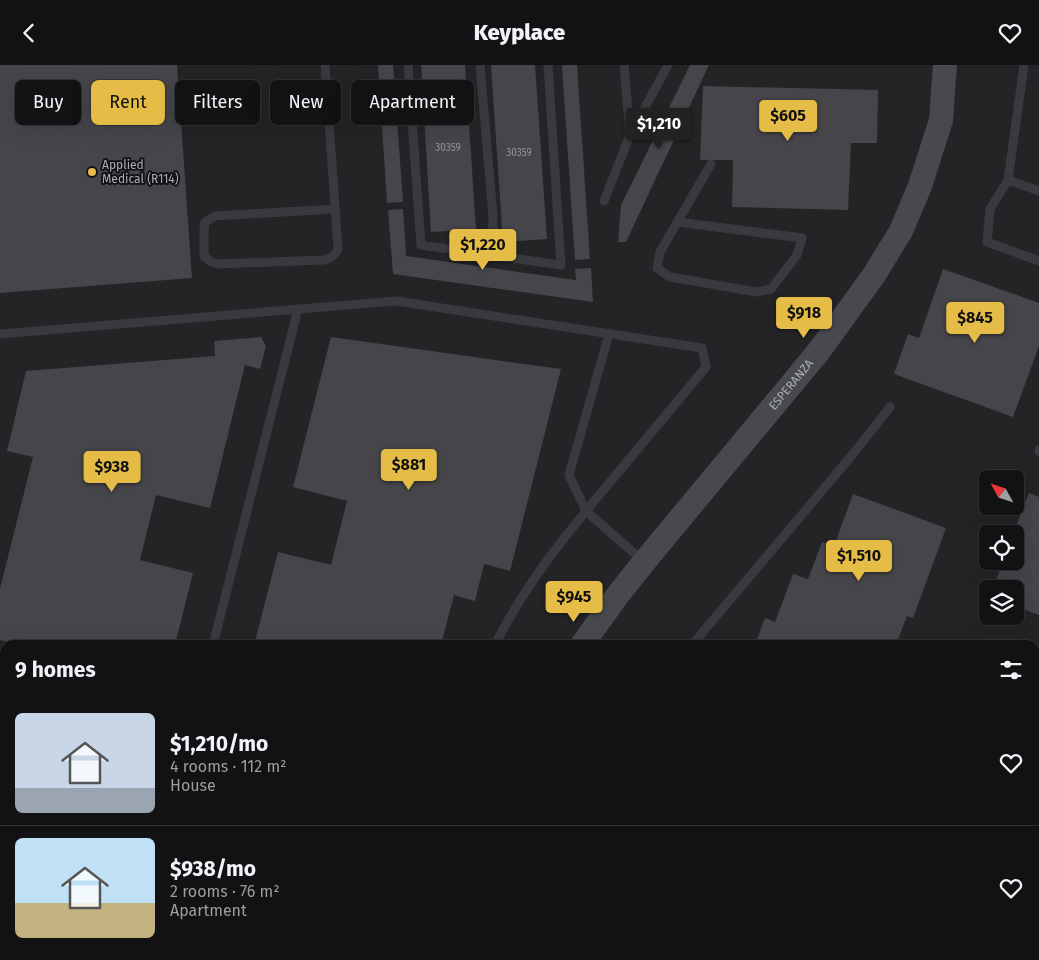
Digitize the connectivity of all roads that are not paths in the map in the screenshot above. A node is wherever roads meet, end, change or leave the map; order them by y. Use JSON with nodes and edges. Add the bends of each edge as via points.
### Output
{"nodes":[{"id":1,"x":325,"y":65,"type":"edge"},
{"id":2,"x":408,"y":65,"type":"edge"},
{"id":3,"x":480,"y":65,"type":"edge"},
{"id":4,"x":548,"y":65,"type":"edge"},
{"id":5,"x":624,"y":65,"type":"edge"},
{"id":6,"x":668,"y":65,"type":"edge"},
{"id":7,"x":945,"y":65,"type":"edge"},
{"id":8,"x":1024,"y":65,"type":"edge"},
{"id":9,"x":630,"y":135,"type":"junction"},
{"id":10,"x":710,"y":164,"type":"dead end"},
{"id":11,"x":1008,"y":180,"type":"junction"},
{"id":12,"x":1039,"y":191,"type":"edge"},
{"id":13,"x":604,"y":201,"type":"dead end"},
{"id":14,"x":335,"y":209,"type":"junction"},
{"id":15,"x":677,"y":222,"type":"junction"},
{"id":16,"x":492,"y":255,"type":"junction"},
{"id":17,"x":1039,"y":261,"type":"edge"},
{"id":18,"x":298,"y":309,"type":"junction"},
{"id":19,"x":0,"y":334,"type":"edge"},
{"id":20,"x":609,"y":334,"type":"junction"},
{"id":21,"x":890,"y":407,"type":"dead end"},
{"id":22,"x":586,"y":511,"type":"junction"},
{"id":23,"x":644,"y":562,"type":"junction"},
{"id":24,"x":214,"y":640,"type":"edge"},
{"id":25,"x":498,"y":640,"type":"edge"},
{"id":26,"x":586,"y":640,"type":"edge"},
{"id":27,"x":696,"y":640,"type":"edge"}],
"edges":[{"from":1,"to":14,"type":"lane"},
{"from":2,"to":16,"type":"lane","via":[[420,245]]},
{"from":3,"to":16,"type":"lane","via":[[493,216]]},
{"from":4,"to":16,"type":"lane","via":[[561,265]]},
{"from":5,"to":9,"type":"lane"},
{"from":6,"to":9,"type":"lane"},
{"from":7,"to":23,"type":"street","name":"ESPERANZA","via":[[941,120],[920,186],[901,231],[874,275],[819,351]]},
{"from":8,"to":11,"type":"lane"},
{"from":9,"to":13,"type":"lane"},
{"from":10,"to":15,"type":"lane"},
{"from":11,"to":12,"type":"lane"},
{"from":11,"to":17,"type":"lane","via":[[990,209],[987,242]]},
{"from":14,"to":14,"type":"lane","via":[[338,249],[336,254],[324,260],[218,264],[204,256],[205,222],[215,216]]},
{"from":15,"to":15,"type":"lane","via":[[660,252],[657,268],[670,277],[757,291],[771,289],[797,255],[802,238]]},
{"from":18,"to":19,"type":"lane"},
{"from":18,"to":20,"type":"lane","via":[[396,301]]},
{"from":18,"to":24,"type":"lane"},
{"from":20,"to":22,"type":"lane","via":[[569,475]]},
{"from":20,"to":22,"type":"lane","via":[[702,348],[706,367]]},
{"from":21,"to":27,"type":"lane"},
{"from":22,"to":23,"type":"lane"},
{"from":22,"to":25,"type":"lane","via":[[541,567]]},
{"from":23,"to":26,"type":"street","name":"ESPERANZA"}]}
